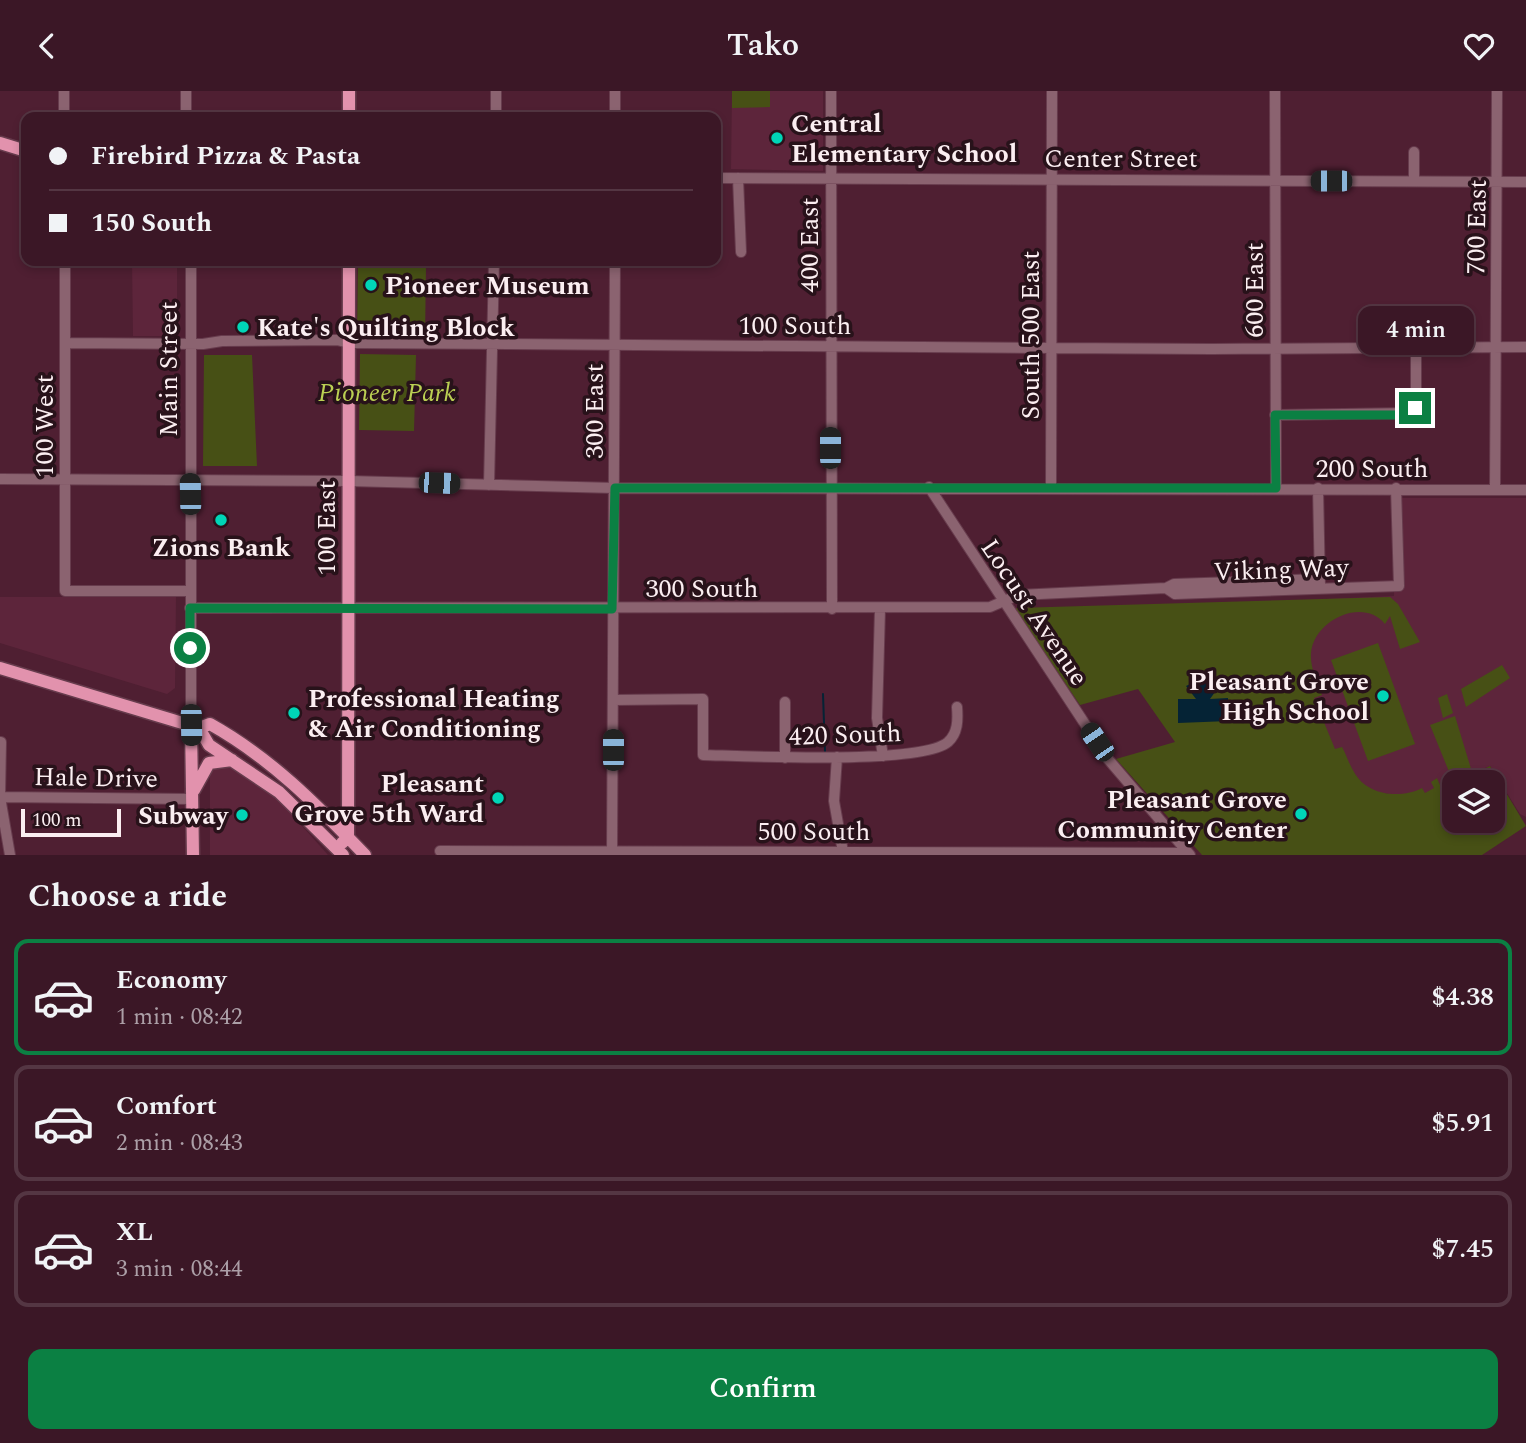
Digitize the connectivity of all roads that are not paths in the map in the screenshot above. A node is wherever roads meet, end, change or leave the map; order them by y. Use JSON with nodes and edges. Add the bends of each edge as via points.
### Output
{"nodes":[{"id":1,"x":64,"y":91,"type":"edge"},
{"id":2,"x":186,"y":91,"type":"edge"},
{"id":3,"x":349,"y":91,"type":"edge"},
{"id":4,"x":496,"y":91,"type":"edge"},
{"id":5,"x":615,"y":91,"type":"edge"},
{"id":6,"x":831,"y":91,"type":"edge"},
{"id":7,"x":1052,"y":91,"type":"edge"},
{"id":8,"x":1275,"y":91,"type":"edge"},
{"id":9,"x":1497,"y":91,"type":"edge"},
{"id":10,"x":64,"y":112,"type":"edge"},
{"id":11,"x":186,"y":112,"type":"edge"},
{"id":12,"x":349,"y":112,"type":"edge"},
{"id":13,"x":496,"y":112,"type":"edge"},
{"id":14,"x":615,"y":112,"type":"edge"},
{"id":15,"x":0,"y":143,"type":"edge"},
{"id":16,"x":21,"y":149,"type":"edge"},
{"id":17,"x":1414,"y":152,"type":"dead end"},
{"id":18,"x":721,"y":178,"type":"edge"},
{"id":19,"x":738,"y":179,"type":"junction"},
{"id":20,"x":830,"y":179,"type":"junction"},
{"id":21,"x":1051,"y":181,"type":"junction"},
{"id":22,"x":1274,"y":181,"type":"junction"},
{"id":23,"x":1414,"y":181,"type":"junction"},
{"id":24,"x":1498,"y":181,"type":"junction"},
{"id":25,"x":1526,"y":181,"type":"edge"},
{"id":26,"x":741,"y":252,"type":"dead end"},
{"id":27,"x":65,"y":266,"type":"edge"},
{"id":28,"x":191,"y":266,"type":"edge"},
{"id":29,"x":349,"y":266,"type":"edge"},
{"id":30,"x":494,"y":266,"type":"edge"},
{"id":31,"x":615,"y":266,"type":"edge"},
{"id":32,"x":65,"y":342,"type":"junction"},
{"id":33,"x":349,"y":343,"type":"junction"},
{"id":34,"x":191,"y":344,"type":"junction"},
{"id":35,"x":492,"y":345,"type":"junction"},
{"id":36,"x":615,"y":345,"type":"junction"},
{"id":37,"x":1051,"y":346,"type":"junction"},
{"id":38,"x":830,"y":347,"type":"junction"},
{"id":39,"x":1496,"y":347,"type":"junction"},
{"id":40,"x":1526,"y":347,"type":"edge"},
{"id":41,"x":1416,"y":348,"type":"junction"},
{"id":42,"x":1275,"y":349,"type":"junction"},
{"id":43,"x":1275,"y":415,"type":"junction"},
{"id":44,"x":0,"y":479,"type":"edge"},
{"id":45,"x":190,"y":480,"type":"junction"},
{"id":46,"x":64,"y":481,"type":"junction"},
{"id":47,"x":349,"y":481,"type":"junction"},
{"id":48,"x":489,"y":485,"type":"junction"},
{"id":49,"x":929,"y":487,"type":"junction"},
{"id":50,"x":615,"y":488,"type":"junction"},
{"id":51,"x":831,"y":488,"type":"junction"},
{"id":52,"x":1051,"y":488,"type":"junction"},
{"id":53,"x":1276,"y":488,"type":"junction"},
{"id":54,"x":1318,"y":488,"type":"junction"},
{"id":55,"x":1396,"y":488,"type":"junction"},
{"id":56,"x":1495,"y":490,"type":"junction"},
{"id":57,"x":1526,"y":490,"type":"edge"},
{"id":58,"x":1320,"y":584,"type":"junction"},
{"id":59,"x":190,"y":591,"type":"junction"},
{"id":60,"x":1002,"y":601,"type":"junction"},
{"id":61,"x":348,"y":607,"type":"junction"},
{"id":62,"x":190,"y":608,"type":"junction"},
{"id":63,"x":612,"y":609,"type":"junction"},
{"id":64,"x":832,"y":609,"type":"junction"},
{"id":65,"x":880,"y":609,"type":"junction"},
{"id":66,"x":0,"y":668,"type":"edge"},
{"id":67,"x":614,"y":699,"type":"junction"},
{"id":68,"x":785,"y":702,"type":"dead end"},
{"id":69,"x":957,"y":707,"type":"dead end"},
{"id":70,"x":195,"y":726,"type":"junction"},
{"id":71,"x":1,"y":742,"type":"edge"},
{"id":72,"x":883,"y":756,"type":"junction"},
{"id":73,"x":837,"y":757,"type":"junction"},
{"id":74,"x":785,"y":758,"type":"junction"},
{"id":75,"x":236,"y":760,"type":"junction"},
{"id":76,"x":192,"y":796,"type":"junction"},
{"id":77,"x":0,"y":797,"type":"edge"},
{"id":78,"x":348,"y":798,"type":"junction"},
{"id":79,"x":327,"y":815,"type":"junction"},
{"id":80,"x":344,"y":845,"type":"edge"},
{"id":81,"x":440,"y":852,"type":"dead end"},
{"id":82,"x":843,"y":852,"type":"junction"},
{"id":83,"x":612,"y":853,"type":"edge"},
{"id":84,"x":726,"y":854,"type":"edge"},
{"id":85,"x":815,"y":854,"type":"edge"},
{"id":86,"x":898,"y":854,"type":"edge"},
{"id":87,"x":1189,"y":854,"type":"edge"},
{"id":88,"x":10,"y":855,"type":"edge"},
{"id":89,"x":192,"y":855,"type":"edge"},
{"id":90,"x":353,"y":855,"type":"edge"},
{"id":91,"x":365,"y":855,"type":"edge"}],
"edges":[{"from":1,"to":10,"type":"street"},
{"from":2,"to":11,"type":"street"},
{"from":3,"to":12,"type":"main road"},
{"from":4,"to":13,"type":"street"},
{"from":5,"to":14,"type":"street"},
{"from":6,"to":20,"type":"street","name":"400 East"},
{"from":7,"to":21,"type":"street","name":"South 500 East"},
{"from":8,"to":22,"type":"street","name":"600 East"},
{"from":9,"to":24,"type":"street","name":"700 East"},
{"from":15,"to":16,"type":"main road"},
{"from":17,"to":23,"type":"street"},
{"from":18,"to":19,"type":"street","name":"Center Street"},
{"from":19,"to":20,"type":"street","name":"Center Street"},
{"from":19,"to":26,"type":"street"},
{"from":20,"to":21,"type":"street","name":"Center Street"},
{"from":20,"to":38,"type":"street","name":"400 East"},
{"from":21,"to":22,"type":"street","name":"Center Street"},
{"from":21,"to":37,"type":"street","name":"South 500 East"},
{"from":22,"to":23,"type":"street","name":"Center Street"},
{"from":22,"to":42,"type":"street","name":"600 East"},
{"from":23,"to":24,"type":"street","name":"Center Street"},
{"from":24,"to":25,"type":"street","name":"Center Street"},
{"from":24,"to":39,"type":"street","name":"700 East"},
{"from":27,"to":32,"type":"street","name":"100 West"},
{"from":28,"to":34,"type":"street","name":"Main Street"},
{"from":29,"to":33,"type":"main road","name":"100 East"},
{"from":30,"to":35,"type":"street"},
{"from":31,"to":36,"type":"street","name":"300 East"},
{"from":32,"to":34,"type":"street","name":"100 South"},
{"from":32,"to":46,"type":"street","name":"100 West"},
{"from":33,"to":34,"type":"street","name":"100 South"},
{"from":33,"to":35,"type":"street","name":"100 South"},
{"from":33,"to":47,"type":"main road","name":"100 East"},
{"from":34,"to":45,"type":"street","name":"Main Street"},
{"from":35,"to":36,"type":"street","name":"100 South"},
{"from":35,"to":48,"type":"street"},
{"from":36,"to":38,"type":"street","name":"100 South"},
{"from":36,"to":50,"type":"street","name":"300 East"},
{"from":37,"to":38,"type":"street","name":"100 South"},
{"from":37,"to":42,"type":"street","name":"100 South"},
{"from":37,"to":52,"type":"street","name":"South 500 East"},
{"from":38,"to":51,"type":"street","name":"400 East"},
{"from":39,"to":40,"type":"street","name":"100 South"},
{"from":39,"to":41,"type":"street","name":"100 South"},
{"from":39,"to":56,"type":"street","name":"700 East"},
{"from":41,"to":42,"type":"street","name":"100 South"},
{"from":41,"to":43,"type":"street","via":[[1415,408],[1407,415]]},
{"from":42,"to":43,"type":"street","name":"600 East"},
{"from":43,"to":53,"type":"street","name":"600 East"},
{"from":44,"to":46,"type":"street","name":"200 South"},
{"from":45,"to":46,"type":"street","name":"200 South"},
{"from":45,"to":47,"type":"street","name":"200 South"},
{"from":45,"to":59,"type":"street","name":"Main Street"},
{"from":46,"to":59,"type":"street","name":"100 West","via":[[65,591]]},
{"from":47,"to":48,"type":"street","name":"200 South"},
{"from":47,"to":61,"type":"main road","name":"100 East"},
{"from":48,"to":50,"type":"street","name":"200 South"},
{"from":49,"to":51,"type":"street","name":"200 South"},
{"from":49,"to":52,"type":"street","name":"200 South"},
{"from":49,"to":60,"type":"street","name":"Locust Avenue"},
{"from":50,"to":51,"type":"street","name":"200 South"},
{"from":50,"to":63,"type":"street","name":"300 East"},
{"from":51,"to":64,"type":"street","name":"400 East"},
{"from":52,"to":53,"type":"street","name":"200 South"},
{"from":53,"to":54,"type":"street","name":"200 South"},
{"from":54,"to":55,"type":"street","name":"200 South"},
{"from":54,"to":58,"type":"street"},
{"from":55,"to":56,"type":"street","name":"200 South"},
{"from":55,"to":58,"type":"street","name":"Viking Way","via":[[1399,586]]},
{"from":56,"to":57,"type":"street","name":"200 South"},
{"from":58,"to":60,"type":"street","name":"Viking Way","via":[[1175,594],[1166,588],[1042,593]]},
{"from":59,"to":62,"type":"street","name":"Main Street"},
{"from":60,"to":65,"type":"street","name":"300 South","via":[[990,607]]},
{"from":60,"to":87,"type":"street","name":"Locust Avenue","via":[[1108,759]]},
{"from":61,"to":62,"type":"street","name":"300 South"},
{"from":61,"to":63,"type":"street","name":"300 South"},
{"from":61,"to":78,"type":"main road","name":"100 East"},
{"from":62,"to":70,"type":"street","name":"Main Street"},
{"from":63,"to":64,"type":"street","name":"300 South"},
{"from":63,"to":67,"type":"street","name":"300 East"},
{"from":64,"to":65,"type":"street","name":"300 South"},
{"from":65,"to":72,"type":"street","via":[[877,718]]},
{"from":66,"to":70,"type":"main road"},
{"from":67,"to":74,"type":"street","name":"420 South","via":[[703,699],[703,755]]},
{"from":67,"to":83,"type":"street","name":"300 East"},
{"from":68,"to":74,"type":"street"},
{"from":69,"to":72,"type":"street","name":"420 South","via":[[958,726],[950,741],[936,750]]},
{"from":70,"to":75,"type":"main road","via":[[209,745]]},
{"from":70,"to":76,"type":"main road","name":"Main Street"},
{"from":70,"to":79,"type":"main road","via":[[210,724],[229,734],[285,774]]},
{"from":71,"to":77,"type":"street"},
{"from":72,"to":73,"type":"street","name":"420 South"},
{"from":73,"to":74,"type":"street","name":"420 South"},
{"from":73,"to":82,"type":"street","via":[[834,801]]},
{"from":75,"to":76,"type":"main road","via":[[209,763]]},
{"from":75,"to":80,"type":"main road"},
{"from":76,"to":77,"type":"street","name":"Hale Drive"},
{"from":76,"to":89,"type":"main road","name":"Main Street"},
{"from":77,"to":88,"type":"street"},
{"from":78,"to":79,"type":"main road","via":[[340,809]]},
{"from":78,"to":80,"type":"main road","name":"100 East"},
{"from":79,"to":80,"type":"main road"},
{"from":80,"to":90,"type":"main road"},
{"from":80,"to":91,"type":"main road"},
{"from":81,"to":83,"type":"street","name":"500 South"},
{"from":82,"to":85,"type":"street","name":"500 South"},
{"from":82,"to":86,"type":"street","name":"500 South"},
{"from":83,"to":84,"type":"street","name":"500 South"},
{"from":84,"to":85,"type":"street","name":"500 South"},
{"from":86,"to":87,"type":"street","name":"500 South"}]}
